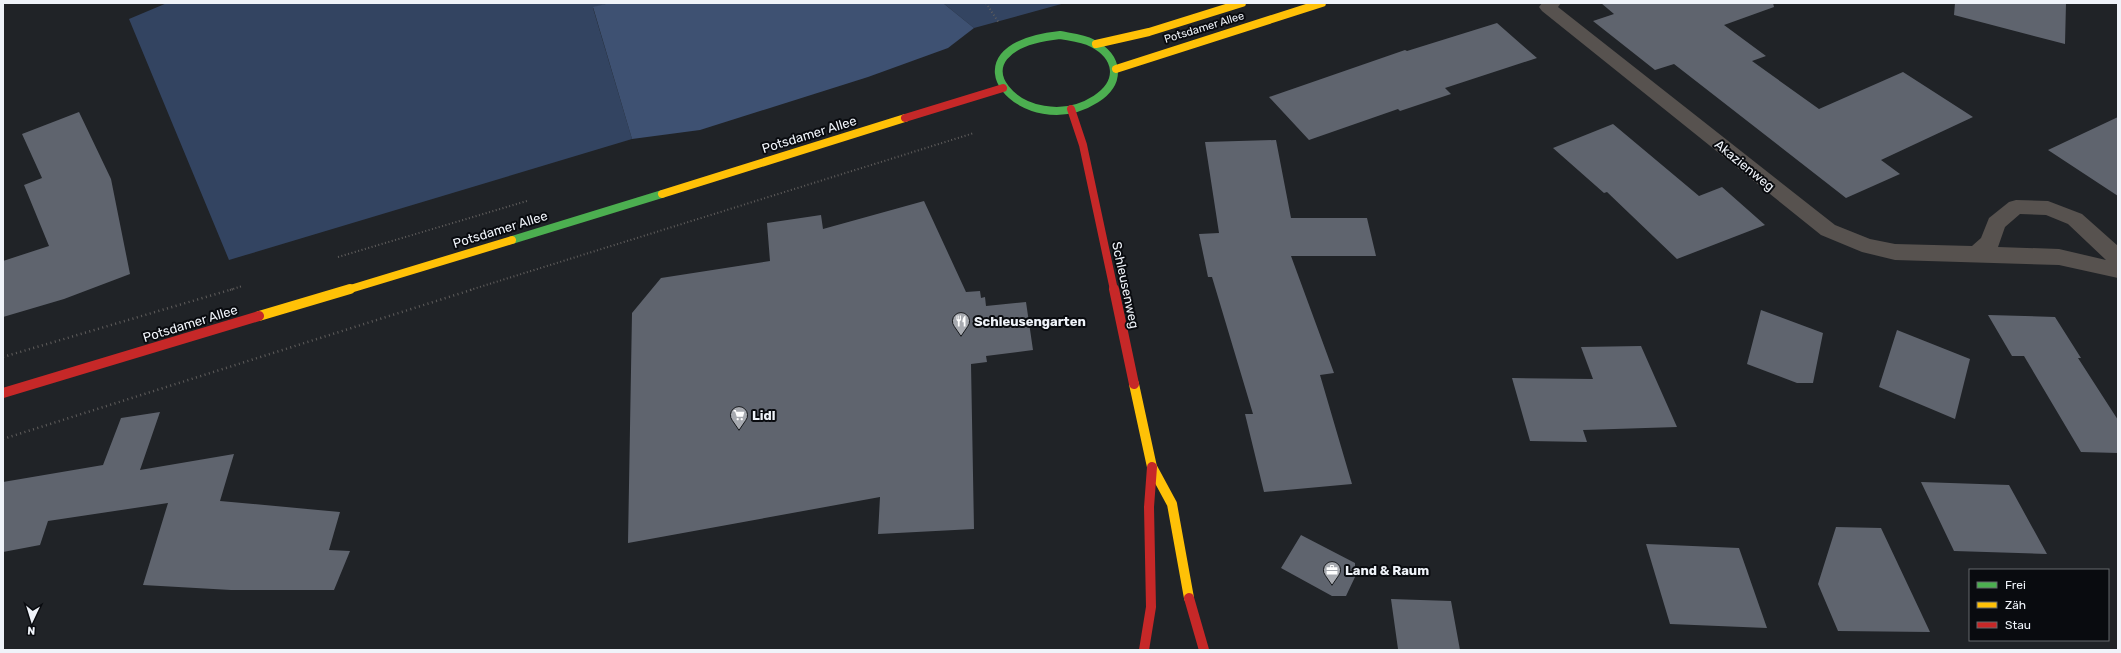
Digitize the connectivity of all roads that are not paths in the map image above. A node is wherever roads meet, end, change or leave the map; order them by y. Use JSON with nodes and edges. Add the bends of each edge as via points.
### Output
{"nodes":[{"id":1,"x":1242,"y":3,"type":"edge"},
{"id":2,"x":1322,"y":3,"type":"edge"},
{"id":3,"x":1552,"y":3,"type":"edge"},
{"id":4,"x":1096,"y":44,"type":"junction"},
{"id":5,"x":1116,"y":69,"type":"junction"},
{"id":6,"x":1003,"y":88,"type":"junction"},
{"id":7,"x":1071,"y":109,"type":"junction"},
{"id":8,"x":1977,"y":254,"type":"junction"},
{"id":9,"x":2118,"y":258,"type":"edge"},
{"id":10,"x":2118,"y":270,"type":"edge"},
{"id":11,"x":3,"y":393,"type":"edge"},
{"id":12,"x":1152,"y":467,"type":"junction"},
{"id":13,"x":1144,"y":650,"type":"edge"},
{"id":14,"x":1204,"y":650,"type":"edge"}],
"edges":[{"from":1,"to":4,"type":"street","name":"Potsdamer Allee","via":[[1149,32]]},
{"from":2,"to":5,"type":"street","name":"Potsdamer Allee"},
{"from":3,"to":8,"type":"street","name":"Akazienweg","via":[[1548,7],[1828,230],[1885,250]]},
{"from":4,"to":5,"type":"street","via":[[1113,59]]},
{"from":4,"to":6,"type":"street","via":[[1079,37],[1060,35],[1040,36],[1023,42],[1009,51],[1000,62],[998,75]]},
{"from":5,"to":7,"type":"street","via":[[1116,79],[1105,94],[1087,105]]},
{"from":6,"to":7,"type":"street","via":[[1015,99],[1031,106],[1051,110]]},
{"from":6,"to":11,"type":"street","name":"Potsdamer Allee"},
{"from":7,"to":12,"type":"street","name":"Schleusenweg","via":[[1083,145]]},
{"from":8,"to":9,"type":"street","via":[[1990,242],[1996,223],[2016,207],[2048,208],[2076,219]]},
{"from":8,"to":10,"type":"street","name":"Akazienweg","via":[[2059,257]]},
{"from":12,"to":13,"type":"street","name":"Schleusenweg","via":[[1149,507],[1151,607]]},
{"from":12,"to":14,"type":"street","name":"Schleusenweg","via":[[1172,504],[1186,591]]}]}
